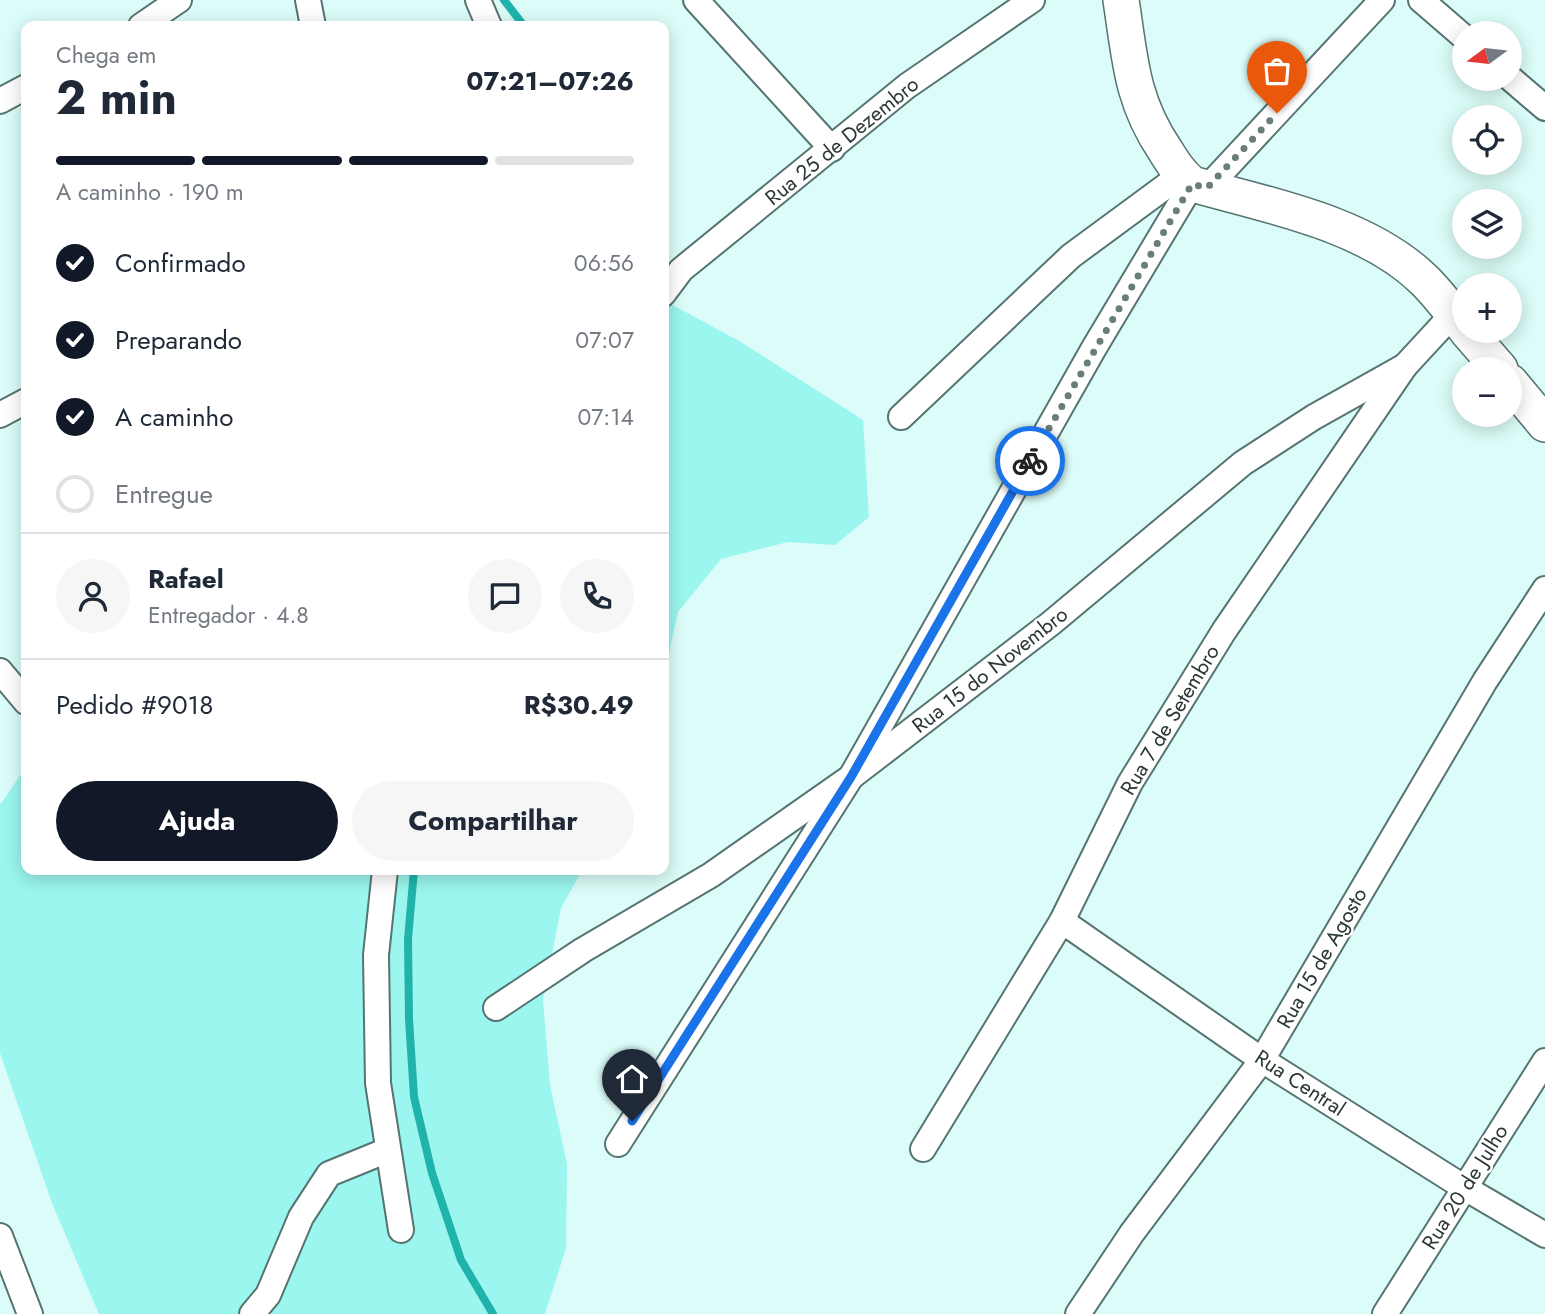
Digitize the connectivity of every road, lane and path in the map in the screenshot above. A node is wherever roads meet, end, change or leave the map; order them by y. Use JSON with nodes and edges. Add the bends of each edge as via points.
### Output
{"nodes":[{"id":1,"x":179,"y":0,"type":"edge"},
{"id":2,"x":308,"y":0,"type":"edge"},
{"id":3,"x":478,"y":0,"type":"edge"},
{"id":4,"x":696,"y":0,"type":"edge"},
{"id":5,"x":1032,"y":0,"type":"edge"},
{"id":6,"x":1121,"y":0,"type":"edge"},
{"id":7,"x":1382,"y":0,"type":"edge"},
{"id":8,"x":1421,"y":0,"type":"edge"},
{"id":9,"x":148,"y":21,"type":"edge"},
{"id":10,"x":312,"y":21,"type":"edge"},
{"id":11,"x":487,"y":21,"type":"edge"},
{"id":12,"x":1452,"y":27,"type":"edge"},
{"id":13,"x":1522,"y":88,"type":"edge"},
{"id":14,"x":21,"y":90,"type":"edge"},
{"id":15,"x":0,"y":101,"type":"edge"},
{"id":16,"x":1545,"y":108,"type":"edge"},
{"id":17,"x":832,"y":149,"type":"junction"},
{"id":18,"x":1193,"y":182,"type":"junction"},
{"id":19,"x":669,"y":286,"type":"edge"},
{"id":20,"x":1452,"y":312,"type":"edge"},
{"id":21,"x":1452,"y":331,"type":"edge"},
{"id":22,"x":1478,"y":343,"type":"edge"},
{"id":23,"x":1490,"y":357,"type":"edge"},
{"id":24,"x":1405,"y":366,"type":"junction"},
{"id":25,"x":1522,"y":396,"type":"edge"},
{"id":26,"x":21,"y":404,"type":"edge"},
{"id":27,"x":0,"y":415,"type":"edge"},
{"id":28,"x":901,"y":417,"type":"dead end"},
{"id":29,"x":1545,"y":424,"type":"edge"},
{"id":30,"x":1545,"y":589,"type":"edge"},
{"id":31,"x":0,"y":671,"type":"edge"},
{"id":32,"x":21,"y":696,"type":"edge"},
{"id":33,"x":851,"y":777,"type":"junction"},
{"id":34,"x":384,"y":875,"type":"edge"},
{"id":35,"x":1062,"y":921,"type":"junction"},
{"id":36,"x":496,"y":1008,"type":"dead end"},
{"id":37,"x":1262,"y":1060,"type":"junction"},
{"id":38,"x":1545,"y":1061,"type":"edge"},
{"id":39,"x":618,"y":1144,"type":"dead end"},
{"id":40,"x":923,"y":1149,"type":"dead end"},
{"id":41,"x":388,"y":1150,"type":"junction"},
{"id":42,"x":1465,"y":1188,"type":"junction"},
{"id":43,"x":401,"y":1230,"type":"dead end"},
{"id":44,"x":1545,"y":1235,"type":"edge"},
{"id":45,"x":0,"y":1236,"type":"edge"},
{"id":46,"x":30,"y":1314,"type":"edge"},
{"id":47,"x":252,"y":1314,"type":"edge"},
{"id":48,"x":1078,"y":1314,"type":"edge"},
{"id":49,"x":1385,"y":1314,"type":"edge"}],
"edges":[{"from":1,"to":9,"type":"street"},
{"from":2,"to":10,"type":"street"},
{"from":3,"to":11,"type":"street"},
{"from":4,"to":17,"type":"street"},
{"from":5,"to":17,"type":"street","name":"Rua 25 de Dezembro","via":[[907,86]]},
{"from":6,"to":18,"type":"street","via":[[1134,86],[1148,126]]},
{"from":7,"to":18,"type":"street"},
{"from":8,"to":12,"type":"street"},
{"from":13,"to":16,"type":"street"},
{"from":14,"to":15,"type":"street"},
{"from":17,"to":19,"type":"street","name":"Rua 25 de Dezembro","via":[[681,270]]},
{"from":18,"to":20,"type":"street","via":[[1320,220],[1375,244],[1423,278]]},
{"from":18,"to":28,"type":"street","via":[[1071,256]]},
{"from":18,"to":33,"type":"street"},
{"from":21,"to":24,"type":"street","name":"Rua 7 de Setembro"},
{"from":22,"to":23,"type":"street"},
{"from":24,"to":33,"type":"street","name":"Rua 15 do Novembro","via":[[1243,463],[1050,624]]},
{"from":24,"to":35,"type":"street","name":"Rua 7 de Setembro","via":[[1217,642],[1130,783]]},
{"from":25,"to":29,"type":"street"},
{"from":26,"to":27,"type":"street"},
{"from":30,"to":37,"type":"street","name":"Rua 15 de Agosto","via":[[1485,681]]},
{"from":31,"to":32,"type":"street"},
{"from":33,"to":36,"type":"street","name":"Rua 15 do Novembro","via":[[710,874]]},
{"from":33,"to":39,"type":"street"},
{"from":34,"to":41,"type":"street","via":[[376,955],[378,1083]]},
{"from":35,"to":37,"type":"street","name":"Rua Central"},
{"from":35,"to":40,"type":"street","name":"Rua 7 de Setembro"},
{"from":37,"to":42,"type":"street","name":"Rua Central"},
{"from":37,"to":48,"type":"street","name":"Rua 15 de Agosto","via":[[1132,1233]]},
{"from":38,"to":42,"type":"street","name":"Rua 20 de Julho"},
{"from":41,"to":43,"type":"street"},
{"from":41,"to":47,"type":"street","via":[[330,1174],[300,1217],[268,1295]]},
{"from":42,"to":44,"type":"street","name":"Rua Central"},
{"from":42,"to":49,"type":"street","name":"Rua 20 de Julho"},
{"from":45,"to":46,"type":"street"}]}
